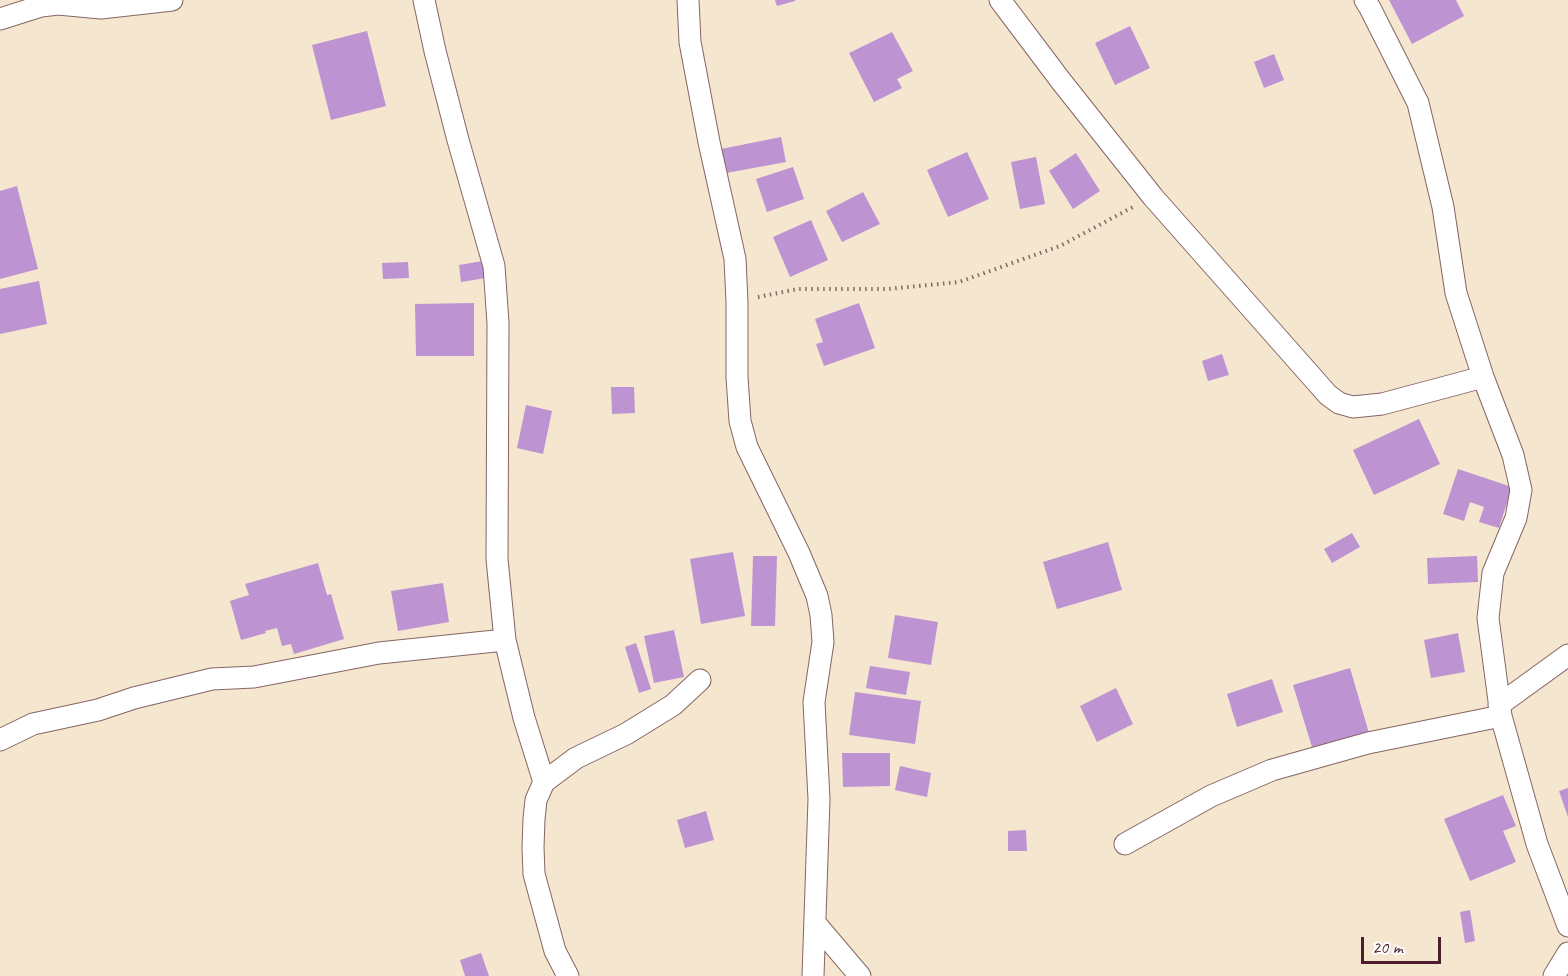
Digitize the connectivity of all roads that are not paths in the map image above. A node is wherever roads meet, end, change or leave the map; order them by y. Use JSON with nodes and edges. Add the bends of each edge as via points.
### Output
{"nodes":[{"id":1,"x":172,"y":0,"type":"edge"},
{"id":2,"x":424,"y":0,"type":"edge"},
{"id":3,"x":688,"y":0,"type":"edge"},
{"id":4,"x":1000,"y":0,"type":"edge"},
{"id":5,"x":1365,"y":0,"type":"edge"},
{"id":6,"x":0,"y":19,"type":"edge"},
{"id":7,"x":1483,"y":377,"type":"junction"},
{"id":8,"x":505,"y":640,"type":"junction"},
{"id":9,"x":1568,"y":655,"type":"edge"},
{"id":10,"x":700,"y":680,"type":"dead end"},
{"id":11,"x":1500,"y":710,"type":"junction"},
{"id":12,"x":0,"y":740,"type":"edge"},
{"id":13,"x":544,"y":782,"type":"junction"},
{"id":14,"x":1125,"y":844,"type":"dead end"},
{"id":15,"x":815,"y":923,"type":"junction"},
{"id":16,"x":1568,"y":926,"type":"edge"},
{"id":17,"x":1568,"y":953,"type":"edge"},
{"id":18,"x":568,"y":976,"type":"edge"},
{"id":19,"x":813,"y":976,"type":"edge"},
{"id":20,"x":860,"y":976,"type":"edge"},
{"id":21,"x":1554,"y":976,"type":"edge"}],
"edges":[{"from":1,"to":6,"type":"street","via":[[101,8],[58,4]]},
{"from":2,"to":8,"type":"street","via":[[494,266],[498,323],[497,559]]},
{"from":3,"to":15,"type":"street","via":[[690,42],[735,259],[740,421],[747,447],[817,596],[821,615],[823,642],[814,702],[819,799]]},
{"from":4,"to":7,"type":"street","via":[[1153,197],[1328,395],[1353,407],[1382,404]]},
{"from":5,"to":7,"type":"street","via":[[1418,103],[1443,207],[1456,293]]},
{"from":7,"to":11,"type":"street","via":[[1513,454],[1521,490],[1516,518],[1493,573],[1488,618]]},
{"from":8,"to":12,"type":"street","via":[[379,653],[254,677],[212,680],[134,698],[99,711],[33,724]]},
{"from":8,"to":13,"type":"street"},
{"from":9,"to":11,"type":"street"},
{"from":10,"to":13,"type":"street","via":[[673,705],[576,758]]},
{"from":11,"to":14,"type":"street","via":[[1272,771],[1211,796]]},
{"from":11,"to":16,"type":"street","via":[[1537,844]]},
{"from":13,"to":18,"type":"street","via":[[536,800],[534,874],[555,951]]},
{"from":15,"to":19,"type":"street"},
{"from":15,"to":20,"type":"street"},
{"from":17,"to":21,"type":"street"}]}
